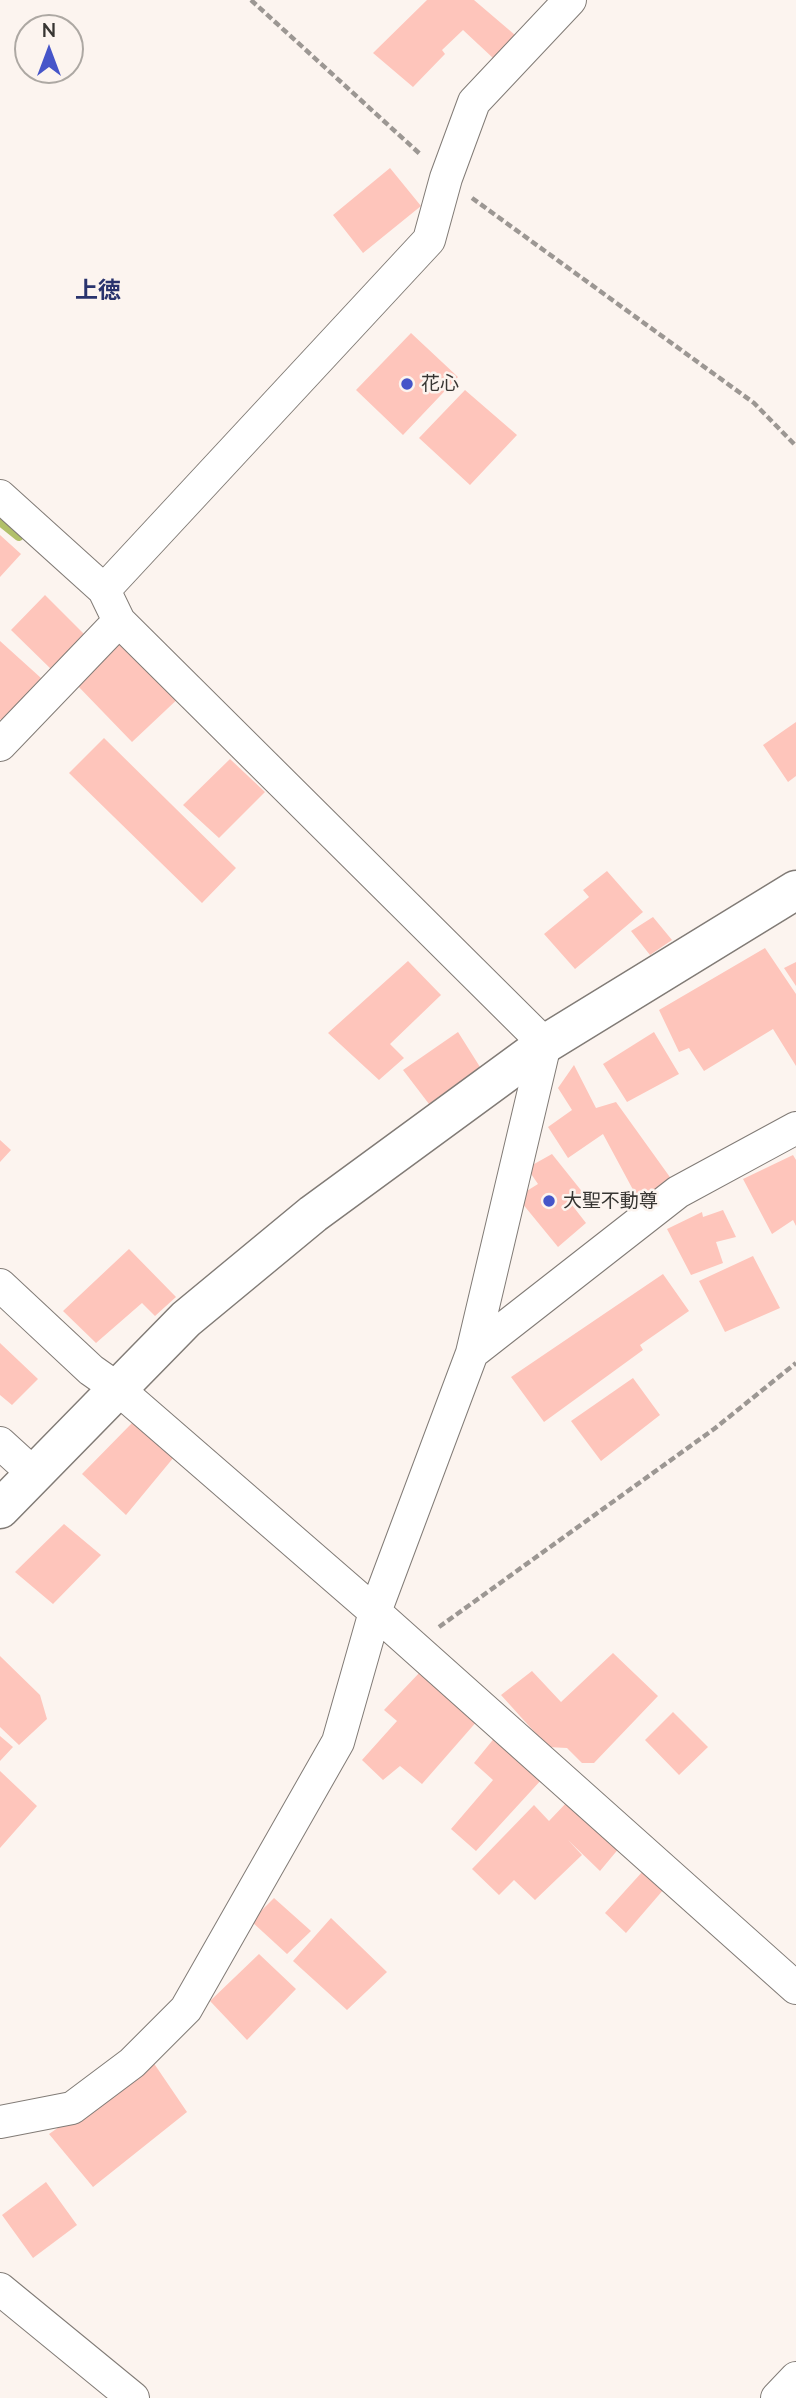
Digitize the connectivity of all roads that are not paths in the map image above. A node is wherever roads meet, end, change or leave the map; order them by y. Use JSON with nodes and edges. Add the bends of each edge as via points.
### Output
{"nodes":[{"id":1,"x":570,"y":0,"type":"edge"},
{"id":2,"x":0,"y":496,"type":"edge"},
{"id":3,"x":104,"y":590,"type":"junction"},
{"id":4,"x":119,"y":621,"type":"junction"},
{"id":5,"x":0,"y":745,"type":"edge"},
{"id":6,"x":796,"y":890,"type":"edge"},
{"id":7,"x":545,"y":1044,"type":"junction"},
{"id":8,"x":796,"y":1128,"type":"edge"},
{"id":9,"x":0,"y":1285,"type":"edge"},
{"id":10,"x":472,"y":1353,"type":"junction"},
{"id":11,"x":118,"y":1389,"type":"junction"},
{"id":12,"x":0,"y":1443,"type":"edge"},
{"id":13,"x":34,"y":1475,"type":"junction"},
{"id":14,"x":0,"y":1509,"type":"edge"},
{"id":15,"x":375,"y":1612,"type":"junction"},
{"id":16,"x":796,"y":1988,"type":"edge"},
{"id":17,"x":0,"y":2122,"type":"edge"},
{"id":18,"x":0,"y":2289,"type":"edge"},
{"id":19,"x":796,"y":2378,"type":"edge"},
{"id":20,"x":132,"y":2398,"type":"edge"},
{"id":21,"x":776,"y":2398,"type":"edge"}],
"edges":[{"from":1,"to":3,"type":"street","via":[[474,102],[429,240]]},
{"from":2,"to":3,"type":"street"},
{"from":3,"to":4,"type":"street"},
{"from":4,"to":5,"type":"street"},
{"from":4,"to":7,"type":"street"},
{"from":6,"to":7,"type":"street"},
{"from":7,"to":10,"type":"street"},
{"from":7,"to":11,"type":"street","via":[[313,1214],[186,1320]]},
{"from":8,"to":10,"type":"street","via":[[678,1192]]},
{"from":9,"to":11,"type":"street","via":[[91,1370]]},
{"from":10,"to":15,"type":"street"},
{"from":11,"to":13,"type":"street"},
{"from":11,"to":15,"type":"street"},
{"from":12,"to":13,"type":"street"},
{"from":13,"to":14,"type":"street"},
{"from":15,"to":16,"type":"street"},
{"from":15,"to":17,"type":"street","via":[[338,1742],[186,2009],[132,2063],[72,2108]]},
{"from":18,"to":20,"type":"street"},
{"from":19,"to":21,"type":"street"}]}
